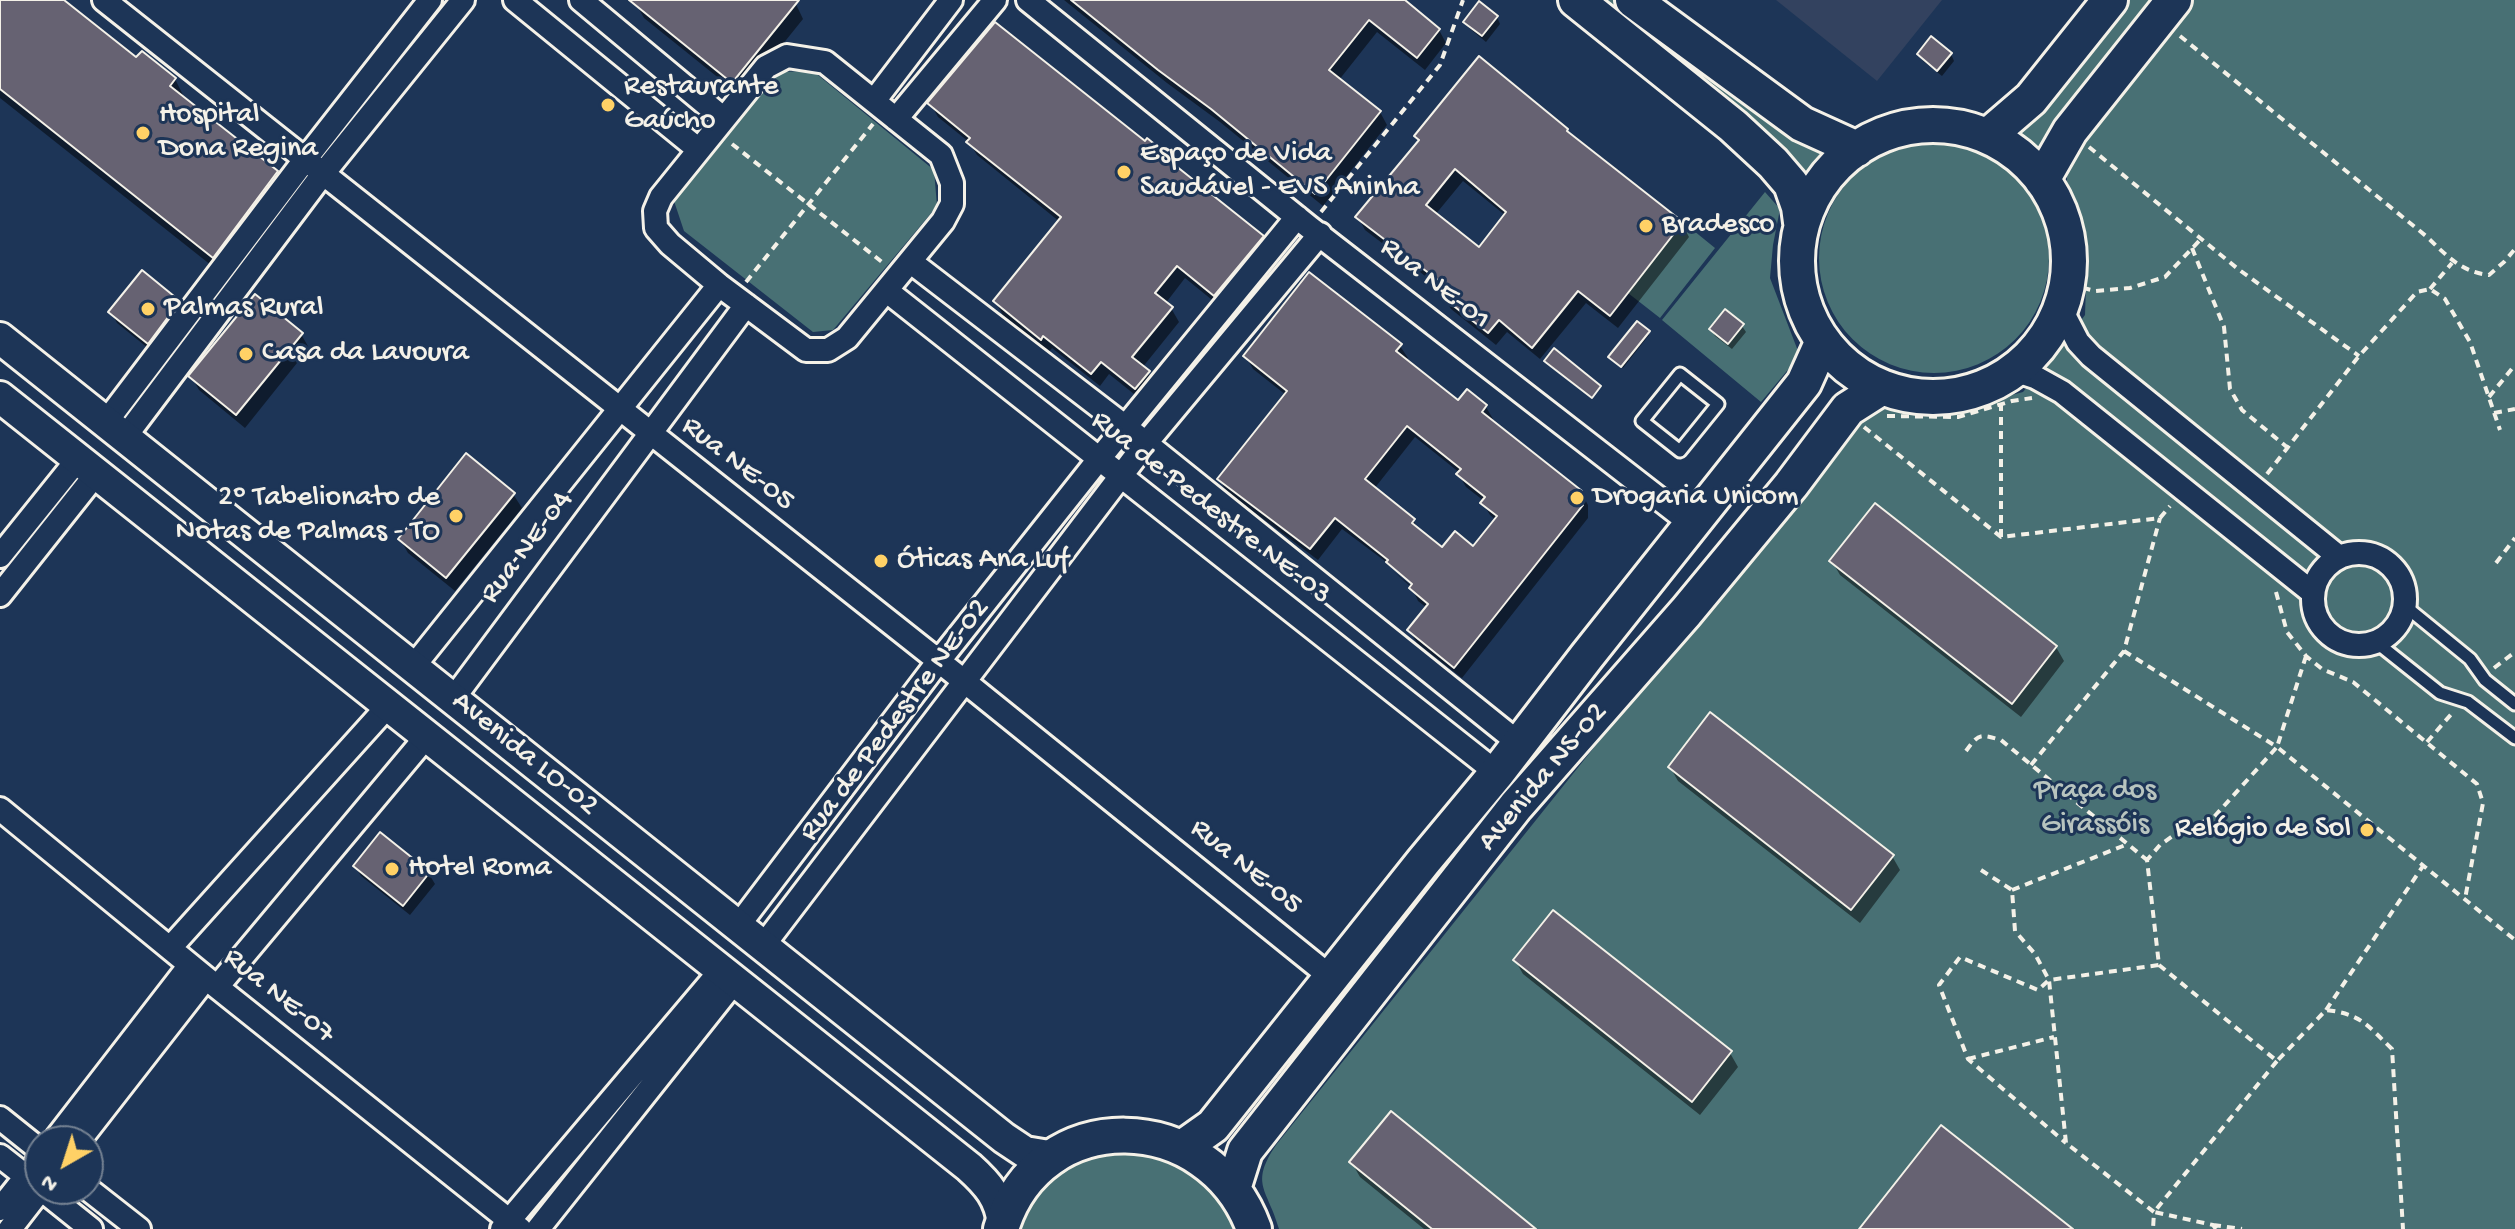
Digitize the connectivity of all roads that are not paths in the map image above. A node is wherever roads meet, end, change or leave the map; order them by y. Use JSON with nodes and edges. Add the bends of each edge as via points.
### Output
{"nodes":[{"id":1,"x":104,"y":0,"type":"edge"},
{"id":2,"x":430,"y":0,"type":"edge"},
{"id":3,"x":463,"y":0,"type":"edge"},
{"id":4,"x":515,"y":0,"type":"edge"},
{"id":5,"x":581,"y":0,"type":"edge"},
{"id":6,"x":951,"y":0,"type":"edge"},
{"id":7,"x":995,"y":0,"type":"edge"},
{"id":8,"x":1028,"y":0,"type":"edge"},
{"id":9,"x":1576,"y":0,"type":"edge"},
{"id":10,"x":1633,"y":0,"type":"edge"},
{"id":11,"x":2110,"y":0,"type":"edge"},
{"id":12,"x":2167,"y":10,"type":"edge"},
{"id":13,"x":885,"y":110,"type":"junction"},
{"id":14,"x":720,"y":125,"type":"junction"},
{"id":15,"x":1988,"y":136,"type":"junction"},
{"id":16,"x":1857,"y":149,"type":"junction"},
{"id":17,"x":699,"y":150,"type":"junction"},
{"id":18,"x":313,"y":168,"type":"junction"},
{"id":19,"x":2042,"y":180,"type":"junction"},
{"id":20,"x":1801,"y":222,"type":"junction"},
{"id":21,"x":1309,"y":226,"type":"junction"},
{"id":22,"x":899,"y":276,"type":"junction"},
{"id":23,"x":733,"y":295,"type":"junction"},
{"id":24,"x":2066,"y":297,"type":"junction"},
{"id":25,"x":0,"y":338,"type":"edge"},
{"id":26,"x":1822,"y":343,"type":"junction"},
{"id":27,"x":2014,"y":370,"type":"junction"},
{"id":28,"x":0,"y":397,"type":"edge"},
{"id":29,"x":1882,"y":402,"type":"junction"},
{"id":30,"x":620,"y":411,"type":"junction"},
{"id":31,"x":1642,"y":421,"type":"joint"},
{"id":32,"x":1127,"y":428,"type":"junction"},
{"id":33,"x":116,"y":430,"type":"junction"},
{"id":34,"x":650,"y":434,"type":"junction"},
{"id":35,"x":1146,"y":443,"type":"junction"},
{"id":36,"x":1099,"y":459,"type":"junction"},
{"id":37,"x":87,"y":466,"type":"junction"},
{"id":38,"x":1120,"y":476,"type":"junction"},
{"id":39,"x":1693,"y":525,"type":"junction"},
{"id":40,"x":0,"y":556,"type":"edge"},
{"id":41,"x":2339,"y":557,"type":"junction"},
{"id":42,"x":2313,"y":593,"type":"junction"},
{"id":43,"x":0,"y":595,"type":"edge"},
{"id":44,"x":2405,"y":606,"type":"junction"},
{"id":45,"x":2376,"y":642,"type":"junction"},
{"id":46,"x":938,"y":662,"type":"junction"},
{"id":47,"x":413,"y":667,"type":"junction"},
{"id":48,"x":964,"y":681,"type":"junction"},
{"id":49,"x":453,"y":699,"type":"junction"},
{"id":50,"x":2515,"y":704,"type":"edge"},
{"id":51,"x":388,"y":706,"type":"junction"},
{"id":52,"x":427,"y":736,"type":"junction"},
{"id":53,"x":2515,"y":738,"type":"edge"},
{"id":54,"x":1520,"y":744,"type":"junction"},
{"id":55,"x":1497,"y":773,"type":"junction"},
{"id":56,"x":0,"y":809,"type":"edge"},
{"id":57,"x":738,"y":926,"type":"junction"},
{"id":58,"x":763,"y":946,"type":"junction"},
{"id":59,"x":170,"y":948,"type":"junction"},
{"id":60,"x":204,"y":976,"type":"junction"},
{"id":61,"x":728,"y":976,"type":"junction"},
{"id":62,"x":1332,"y":978,"type":"junction"},
{"id":63,"x":0,"y":1118,"type":"edge"},
{"id":64,"x":69,"y":1125,"type":"edge"},
{"id":65,"x":91,"y":1125,"type":"edge"},
{"id":66,"x":24,"y":1137,"type":"edge"},
{"id":67,"x":1182,"y":1148,"type":"junction"},
{"id":68,"x":0,"y":1156,"type":"edge"},
{"id":69,"x":1055,"y":1157,"type":"junction"},
{"id":70,"x":24,"y":1171,"type":"edge"},
{"id":71,"x":1233,"y":1189,"type":"junction"},
{"id":72,"x":24,"y":1191,"type":"edge"},
{"id":73,"x":104,"y":1202,"type":"edge"},
{"id":74,"x":24,"y":1204,"type":"edge"},
{"id":75,"x":65,"y":1205,"type":"edge"},
{"id":76,"x":0,"y":1209,"type":"edge"},
{"id":77,"x":510,"y":1226,"type":"edge"},
{"id":78,"x":1002,"y":1227,"type":"edge"},
{"id":79,"x":10,"y":1229,"type":"edge"},
{"id":80,"x":91,"y":1229,"type":"edge"},
{"id":81,"x":139,"y":1229,"type":"edge"},
{"id":82,"x":538,"y":1229,"type":"edge"},
{"id":83,"x":1254,"y":1229,"type":"edge"}],
"edges":[{"from":1,"to":18,"type":"street","name":"Rua NE-05"},
{"from":2,"to":18,"type":"street"},
{"from":3,"to":18,"type":"street"},
{"from":4,"to":17,"type":"street"},
{"from":5,"to":14,"type":"street"},
{"from":6,"to":13,"type":"street"},
{"from":7,"to":13,"type":"street"},
{"from":8,"to":21,"type":"street","name":"Rua NE-01"},
{"from":9,"to":20,"type":"main road","via":[[1773,163],[1791,184]]},
{"from":10,"to":16,"type":"main road","via":[[1802,124]]},
{"from":11,"to":15,"type":"main road","via":[[2031,99]]},
{"from":12,"to":19,"type":"main road","via":[[2070,131]]},
{"from":13,"to":14,"type":"street","via":[[825,62],[787,56],[766,67]]},
{"from":13,"to":22,"type":"street","via":[[941,155],[952,183],[952,204],[943,221]]},
{"from":14,"to":17,"type":"street"},
{"from":15,"to":16,"type":"main road","via":[[1947,125],[1908,127]]},
{"from":15,"to":19,"type":"main road"},
{"from":16,"to":20,"type":"main road","via":[[1824,180]]},
{"from":17,"to":23,"type":"street","via":[[661,197],[656,228]]},
{"from":18,"to":30,"type":"street","name":"Rua NE-05"},
{"from":18,"to":33,"type":"street"},
{"from":19,"to":24,"type":"main road","via":[[2062,213],[2068,245]]},
{"from":20,"to":26,"type":"main road","via":[[1799,283]]},
{"from":21,"to":32,"type":"street","name":"Rua de Pedestre NE-02"},
{"from":21,"to":35,"type":"street","name":"Rua de Pedestre NE-02"},
{"from":21,"to":39,"type":"street","name":"Rua NE-01"},
{"from":22,"to":23,"type":"street","via":[[847,338],[828,350],[806,350]]},
{"from":22,"to":32,"type":"street","name":"Rua de Pedestre NE-03"},
{"from":22,"to":36,"type":"street","name":"Rua de Pedestre NE-03"},
{"from":23,"to":30,"type":"street","name":"Rua NE-04"},
{"from":23,"to":34,"type":"street","name":"Rua NE-04"},
{"from":24,"to":27,"type":"main road","via":[[2041,344]]},
{"from":24,"to":41,"type":"street","via":[[2078,342],[2091,356]]},
{"from":25,"to":33,"type":"street","name":"Avenida LO-02"},
{"from":26,"to":29,"type":"main road"},
{"from":26,"to":39,"type":"main road","name":"Avenida NS-02","via":[[1804,383]]},
{"from":27,"to":29,"type":"main road","via":[[1961,393],[1904,394]]},
{"from":27,"to":42,"type":"street","via":[[2062,392]]},
{"from":28,"to":37,"type":"street","name":"Avenida LO-02"},
{"from":29,"to":71,"type":"main road","name":"Avenida NS-02","via":[[1848,409],[1686,612],[1516,806],[1245,1151]]},
{"from":30,"to":34,"type":"street","name":"Rua NE-05"},
{"from":30,"to":47,"type":"street","name":"Rua NE-04"},
{"from":31,"to":31,"type":"lane","via":[[1680,451],[1718,404],[1680,374]]},
{"from":32,"to":35,"type":"street","name":"Rua de Pedestre NE-03"},
{"from":32,"to":36,"type":"street","name":"Rua de Pedestre NE-02"},
{"from":33,"to":47,"type":"street","name":"Avenida LO-02"},
{"from":34,"to":46,"type":"street","name":"Rua NE-05"},
{"from":34,"to":49,"type":"street","name":"Rua NE-04"},
{"from":35,"to":38,"type":"street","name":"Rua de Pedestre NE-02"},
{"from":35,"to":54,"type":"street","name":"Rua de Pedestre NE-03"},
{"from":36,"to":38,"type":"street","name":"Rua de Pedestre NE-03"},
{"from":36,"to":46,"type":"street","name":"Rua de Pedestre NE-02"},
{"from":37,"to":40,"type":"street"},
{"from":37,"to":43,"type":"street"},
{"from":37,"to":51,"type":"street","name":"Avenida LO-02"},
{"from":38,"to":48,"type":"street","name":"Rua de Pedestre NE-02"},
{"from":38,"to":55,"type":"street","name":"Rua de Pedestre NE-03"},
{"from":39,"to":54,"type":"main road","name":"Avenida NS-02"},
{"from":41,"to":42,"type":"street","via":[[2322,570]]},
{"from":41,"to":44,"type":"street","via":[[2364,553],[2387,562],[2403,584]]},
{"from":42,"to":45,"type":"street","via":[[2318,620],[2334,638],[2355,645]]},
{"from":44,"to":45,"type":"street","via":[[2396,628]]},
{"from":44,"to":50,"type":"lane"},
{"from":45,"to":53,"type":"lane","via":[[2440,693],[2480,710]]},
{"from":46,"to":48,"type":"street","name":"Rua NE-05"},
{"from":46,"to":57,"type":"street","name":"Rua de Pedestre NE-02"},
{"from":47,"to":49,"type":"street","name":"Avenida LO-02"},
{"from":48,"to":58,"type":"street","name":"Rua de Pedestre NE-02"},
{"from":48,"to":62,"type":"street","name":"Rua NE-05"},
{"from":49,"to":57,"type":"street","name":"Avenida LO-02"},
{"from":51,"to":52,"type":"street","name":"Avenida LO-02"},
{"from":51,"to":59,"type":"street"},
{"from":52,"to":60,"type":"street"},
{"from":52,"to":61,"type":"street","name":"Avenida LO-02"},
{"from":54,"to":55,"type":"main road","name":"Avenida NS-02"},
{"from":55,"to":62,"type":"main road","name":"Avenida NS-02"},
{"from":56,"to":59,"type":"street","name":"Rua NE-07"},
{"from":57,"to":58,"type":"street","name":"Avenida LO-02"},
{"from":58,"to":69,"type":"street","name":"Avenida LO-02","via":[[1011,1143],[1029,1154]]},
{"from":59,"to":60,"type":"street","name":"Rua NE-07"},
{"from":60,"to":64,"type":"street"},
{"from":60,"to":65,"type":"street"},
{"from":60,"to":77,"type":"street","name":"Rua NE-07"},
{"from":61,"to":77,"type":"street"},
{"from":61,"to":78,"type":"street","name":"Avenida LO-02","via":[[969,1167],[994,1193]]},
{"from":61,"to":82,"type":"street"},
{"from":62,"to":67,"type":"main road","name":"Avenida NS-02","via":[[1213,1126]]},
{"from":63,"to":66,"type":"street"},
{"from":67,"to":69,"type":"main road","via":[[1146,1137],[1117,1136],[1083,1143]]},
{"from":67,"to":71,"type":"main road","via":[[1209,1164]]},
{"from":68,"to":70,"type":"street"},
{"from":69,"to":78,"type":"main road","via":[[1023,1186]]},
{"from":71,"to":83,"type":"main road"},
{"from":72,"to":76,"type":"street"},
{"from":73,"to":81,"type":"street"},
{"from":74,"to":79,"type":"street"},
{"from":75,"to":80,"type":"street"}]}
